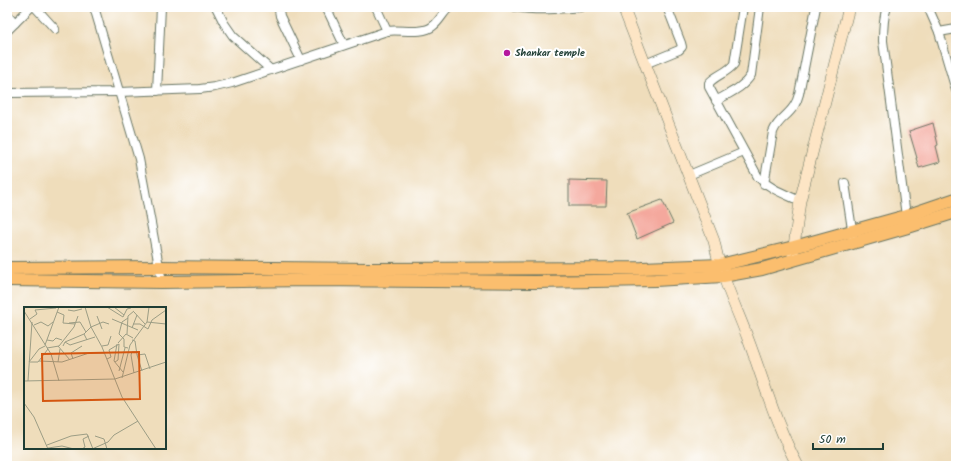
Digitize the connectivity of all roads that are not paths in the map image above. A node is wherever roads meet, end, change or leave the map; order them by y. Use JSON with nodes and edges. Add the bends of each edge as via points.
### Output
{"nodes":[{"id":1,"x":31,"y":7,"type":"edge"},
{"id":2,"x":35,"y":7,"type":"edge"},
{"id":3,"x":94,"y":7,"type":"edge"},
{"id":4,"x":161,"y":7,"type":"edge"},
{"id":5,"x":216,"y":7,"type":"edge"},
{"id":6,"x":279,"y":7,"type":"edge"},
{"id":7,"x":326,"y":7,"type":"edge"},
{"id":8,"x":376,"y":7,"type":"edge"},
{"id":9,"x":450,"y":7,"type":"edge"},
{"id":10,"x":515,"y":7,"type":"edge"},
{"id":11,"x":581,"y":7,"type":"edge"},
{"id":12,"x":623,"y":7,"type":"edge"},
{"id":13,"x":667,"y":7,"type":"edge"},
{"id":14,"x":743,"y":7,"type":"edge"},
{"id":15,"x":760,"y":7,"type":"edge"},
{"id":16,"x":816,"y":7,"type":"edge"},
{"id":17,"x":849,"y":7,"type":"edge"},
{"id":18,"x":887,"y":7,"type":"edge"},
{"id":19,"x":928,"y":7,"type":"edge"},
{"id":20,"x":7,"y":14,"type":"edge"},
{"id":21,"x":15,"y":23,"type":"junction"},
{"id":22,"x":55,"y":29,"type":"dead end"},
{"id":23,"x":956,"y":29,"type":"edge"},
{"id":24,"x":7,"y":31,"type":"edge"},
{"id":25,"x":387,"y":31,"type":"junction"},
{"id":26,"x":939,"y":32,"type":"junction"},
{"id":27,"x":344,"y":45,"type":"junction"},
{"id":28,"x":302,"y":60,"type":"junction"},
{"id":29,"x":645,"y":64,"type":"junction"},
{"id":30,"x":271,"y":70,"type":"junction"},
{"id":31,"x":956,"y":90,"type":"edge"},
{"id":32,"x":157,"y":91,"type":"junction"},
{"id":33,"x":119,"y":92,"type":"junction"},
{"id":34,"x":7,"y":93,"type":"edge"},
{"id":35,"x":716,"y":101,"type":"junction"},
{"id":36,"x":744,"y":152,"type":"junction"},
{"id":37,"x":689,"y":175,"type":"junction"},
{"id":38,"x":845,"y":183,"type":"dead end"},
{"id":39,"x":764,"y":184,"type":"junction"},
{"id":40,"x":956,"y":199,"type":"edge"},
{"id":41,"x":800,"y":200,"type":"junction"},
{"id":42,"x":956,"y":212,"type":"edge"},
{"id":43,"x":906,"y":216,"type":"junction"},
{"id":44,"x":854,"y":237,"type":"junction"},
{"id":45,"x":794,"y":247,"type":"junction"},
{"id":46,"x":793,"y":261,"type":"junction"},
{"id":47,"x":159,"y":267,"type":"junction"},
{"id":48,"x":7,"y":268,"type":"edge"},
{"id":49,"x":722,"y":270,"type":"junction"},
{"id":50,"x":7,"y":280,"type":"edge"},
{"id":51,"x":162,"y":282,"type":"junction"},
{"id":52,"x":798,"y":466,"type":"edge"}],
"edges":[{"from":1,"to":21,"type":"street"},
{"from":2,"to":22,"type":"street"},
{"from":3,"to":33,"type":"street"},
{"from":4,"to":32,"type":"street"},
{"from":5,"to":30,"type":"street","via":[[233,36]]},
{"from":6,"to":28,"type":"street","via":[[280,16]]},
{"from":7,"to":27,"type":"street"},
{"from":8,"to":25,"type":"street"},
{"from":9,"to":25,"type":"street","via":[[427,30]]},
{"from":10,"to":11,"type":"street","via":[[534,10]]},
{"from":12,"to":29,"type":"street"},
{"from":13,"to":29,"type":"street","via":[[682,47]]},
{"from":14,"to":35,"type":"street","via":[[734,64],[709,83]]},
{"from":15,"to":35,"type":"street","via":[[751,75],[741,87]]},
{"from":16,"to":39,"type":"street","via":[[799,94],[791,111],[775,126]]},
{"from":17,"to":41,"type":"street"},
{"from":18,"to":43,"type":"street","via":[[883,41]]},
{"from":19,"to":26,"type":"street"},
{"from":20,"to":21,"type":"street"},
{"from":21,"to":24,"type":"street"},
{"from":23,"to":26,"type":"street"},
{"from":25,"to":27,"type":"street"},
{"from":26,"to":31,"type":"street"},
{"from":27,"to":28,"type":"street"},
{"from":28,"to":30,"type":"street"},
{"from":29,"to":37,"type":"street"},
{"from":30,"to":32,"type":"street","via":[[215,87]]},
{"from":32,"to":33,"type":"street"},
{"from":33,"to":34,"type":"street"},
{"from":33,"to":47,"type":"street","via":[[139,158]]},
{"from":35,"to":36,"type":"street"},
{"from":36,"to":37,"type":"street"},
{"from":36,"to":39,"type":"street"},
{"from":37,"to":49,"type":"street"},
{"from":38,"to":44,"type":"street"},
{"from":39,"to":41,"type":"street"},
{"from":40,"to":43,"type":"main road"},
{"from":41,"to":45,"type":"street"},
{"from":42,"to":44,"type":"main road","via":[[908,227]]},
{"from":43,"to":44,"type":"main road"},
{"from":44,"to":45,"type":"main road"},
{"from":44,"to":46,"type":"main road"},
{"from":45,"to":46,"type":"street"},
{"from":45,"to":49,"type":"main road"},
{"from":46,"to":49,"type":"main road","via":[[762,269]]},
{"from":47,"to":48,"type":"main road"},
{"from":47,"to":49,"type":"main road"},
{"from":47,"to":51,"type":"street"},
{"from":49,"to":51,"type":"main road","via":[[655,280]]},
{"from":49,"to":52,"type":"street","via":[[779,426]]},
{"from":50,"to":51,"type":"main road"}]}
